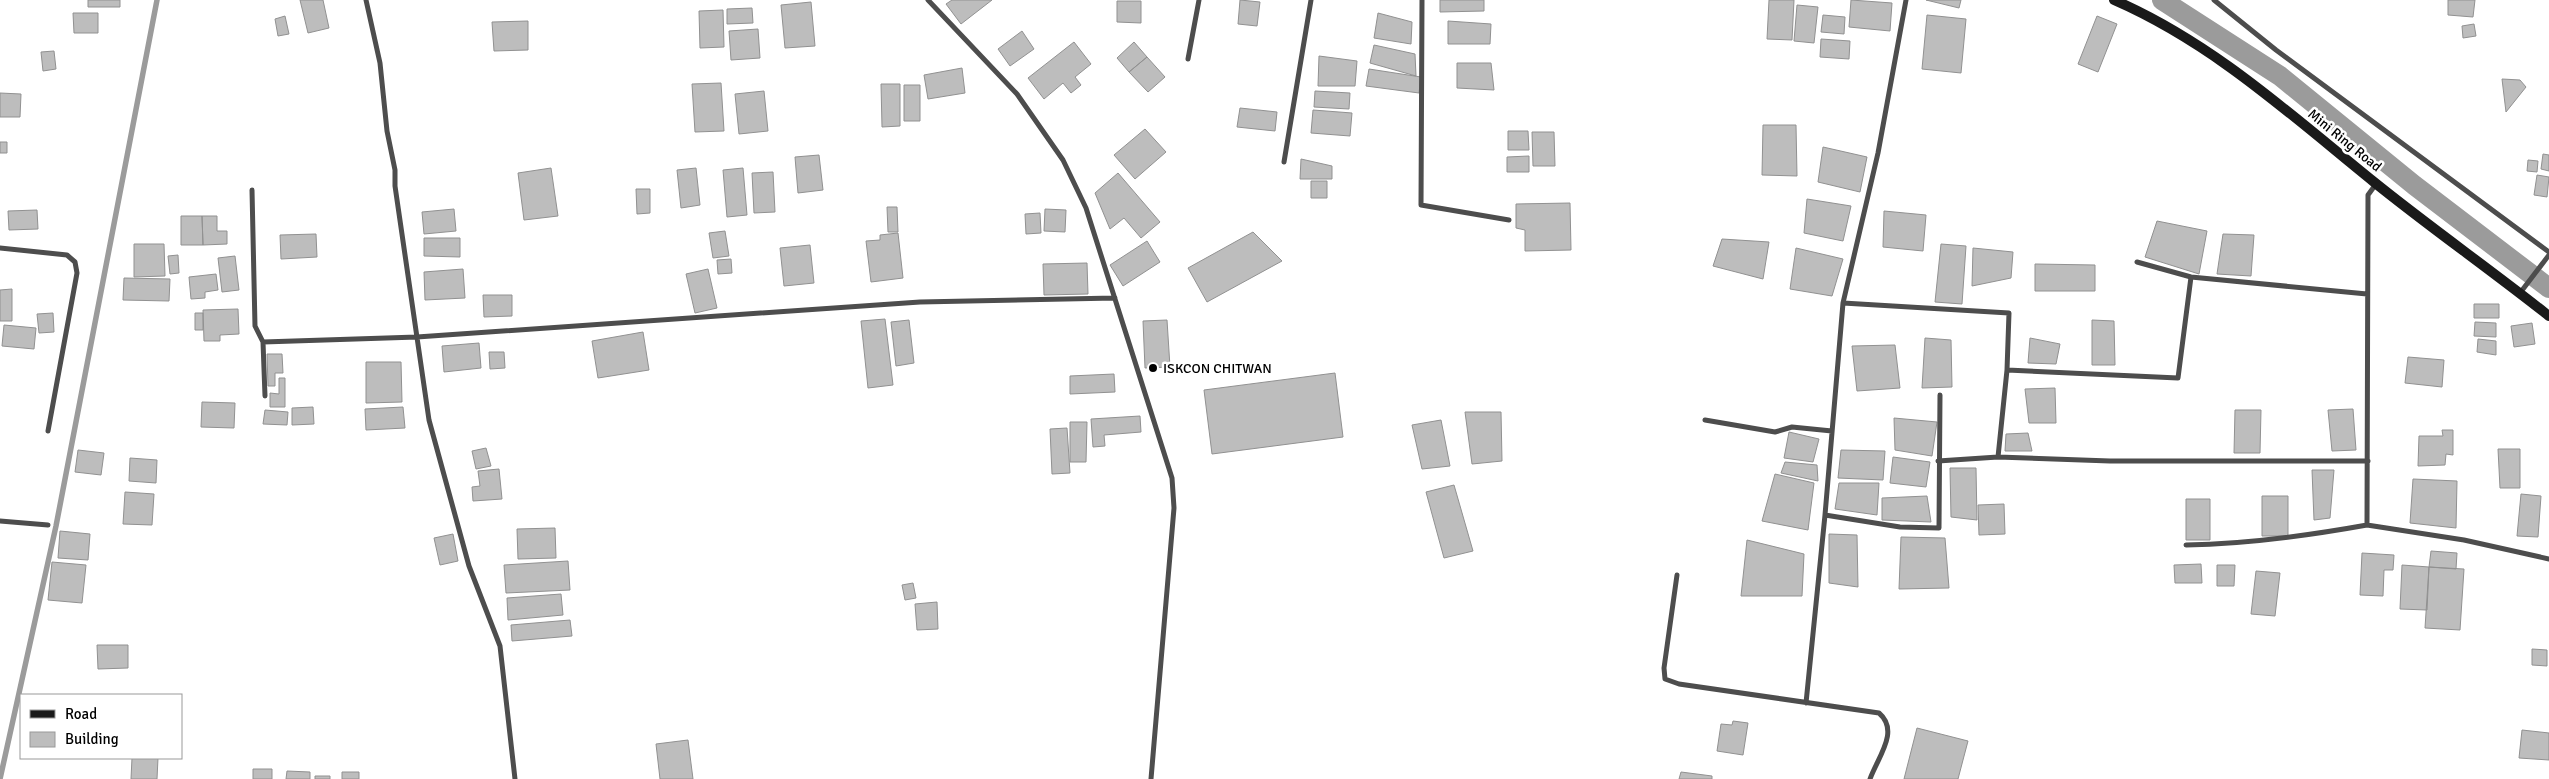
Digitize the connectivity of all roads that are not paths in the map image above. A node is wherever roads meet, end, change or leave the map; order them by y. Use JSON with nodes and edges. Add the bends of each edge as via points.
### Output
{"nodes":[{"id":1,"x":366,"y":0,"type":"edge"},
{"id":2,"x":928,"y":0,"type":"edge"},
{"id":3,"x":1199,"y":0,"type":"edge"},
{"id":4,"x":1310,"y":0,"type":"edge"},
{"id":5,"x":1422,"y":0,"type":"edge"},
{"id":6,"x":1906,"y":0,"type":"edge"},
{"id":7,"x":2114,"y":0,"type":"edge"},
{"id":8,"x":2214,"y":0,"type":"edge"},
{"id":9,"x":1188,"y":59,"type":"dead end"},
{"id":10,"x":1284,"y":162,"type":"dead end"},
{"id":11,"x":2376,"y":184,"type":"junction"},
{"id":12,"x":252,"y":190,"type":"dead end"},
{"id":13,"x":1509,"y":220,"type":"dead end"},
{"id":14,"x":0,"y":248,"type":"edge"},
{"id":15,"x":2549,"y":253,"type":"edge"},
{"id":16,"x":2137,"y":262,"type":"dead end"},
{"id":17,"x":2191,"y":277,"type":"junction"},
{"id":18,"x":2520,"y":293,"type":"junction"},
{"id":19,"x":2367,"y":294,"type":"junction"},
{"id":20,"x":1115,"y":298,"type":"junction"},
{"id":21,"x":1844,"y":303,"type":"junction"},
{"id":22,"x":2549,"y":316,"type":"edge"},
{"id":23,"x":418,"y":337,"type":"junction"},
{"id":24,"x":263,"y":342,"type":"junction"},
{"id":25,"x":2007,"y":370,"type":"junction"},
{"id":26,"x":1940,"y":395,"type":"dead end"},
{"id":27,"x":265,"y":396,"type":"dead end"},
{"id":28,"x":1705,"y":420,"type":"dead end"},
{"id":29,"x":48,"y":431,"type":"dead end"},
{"id":30,"x":1832,"y":431,"type":"junction"},
{"id":31,"x":1998,"y":457,"type":"junction"},
{"id":32,"x":1938,"y":461,"type":"junction"},
{"id":33,"x":2368,"y":461,"type":"junction"},
{"id":34,"x":1825,"y":514,"type":"junction"},
{"id":35,"x":0,"y":521,"type":"edge"},
{"id":36,"x":48,"y":525,"type":"dead end"},
{"id":37,"x":2367,"y":526,"type":"junction"},
{"id":38,"x":2186,"y":545,"type":"dead end"},
{"id":39,"x":2549,"y":559,"type":"edge"},
{"id":40,"x":1677,"y":575,"type":"dead end"},
{"id":41,"x":1806,"y":703,"type":"junction"},
{"id":42,"x":515,"y":779,"type":"edge"},
{"id":43,"x":1152,"y":779,"type":"edge"},
{"id":44,"x":1870,"y":779,"type":"edge"}],
"edges":[{"from":1,"to":23,"type":"street","via":[[380,63],[397,204]]},
{"from":2,"to":20,"type":"street","via":[[1017,94],[1063,160],[1086,208]]},
{"from":3,"to":9,"type":"street"},
{"from":4,"to":10,"type":"street"},
{"from":5,"to":13,"type":"street","via":[[1421,205]]},
{"from":6,"to":21,"type":"street","via":[[1878,153]]},
{"from":7,"to":11,"type":"main road","name":"Mini Ring Road","via":[[2240,72]]},
{"from":8,"to":15,"type":"street","via":[[2276,50]]},
{"from":11,"to":18,"type":"main road","name":"Mini Ring Road"},
{"from":11,"to":19,"type":"street","via":[[2368,195]]},
{"from":12,"to":24,"type":"street","via":[[254,326]]},
{"from":14,"to":29,"type":"street","via":[[67,255],[75,262],[76,274]]},
{"from":15,"to":18,"type":"street"},
{"from":16,"to":17,"type":"street"},
{"from":17,"to":19,"type":"street"},
{"from":17,"to":25,"type":"street","via":[[2178,378]]},
{"from":18,"to":22,"type":"main road","name":"Mini Ring Road"},
{"from":19,"to":33,"type":"street"},
{"from":20,"to":23,"type":"street","via":[[920,302]]},
{"from":20,"to":43,"type":"street","via":[[1172,478],[1174,508]]},
{"from":21,"to":25,"type":"street","via":[[2009,313]]},
{"from":21,"to":30,"type":"street"},
{"from":23,"to":24,"type":"street"},
{"from":23,"to":42,"type":"street","via":[[429,420],[451,505],[469,566],[500,646]]},
{"from":24,"to":27,"type":"street"},
{"from":25,"to":31,"type":"street"},
{"from":26,"to":32,"type":"street"},
{"from":28,"to":30,"type":"street","via":[[1775,432],[1792,427]]},
{"from":30,"to":34,"type":"street"},
{"from":31,"to":32,"type":"street"},
{"from":31,"to":33,"type":"street","via":[[2110,461]]},
{"from":32,"to":34,"type":"street","via":[[1939,528],[1900,527]]},
{"from":33,"to":37,"type":"street"},
{"from":34,"to":41,"type":"street"},
{"from":35,"to":36,"type":"street"},
{"from":37,"to":38,"type":"street","via":[[2292,539]]},
{"from":37,"to":39,"type":"street","via":[[2464,540]]},
{"from":40,"to":41,"type":"street","via":[[1665,679],[1679,684]]},
{"from":41,"to":44,"type":"street","via":[[1879,713],[1887,720],[1889,730]]}]}
